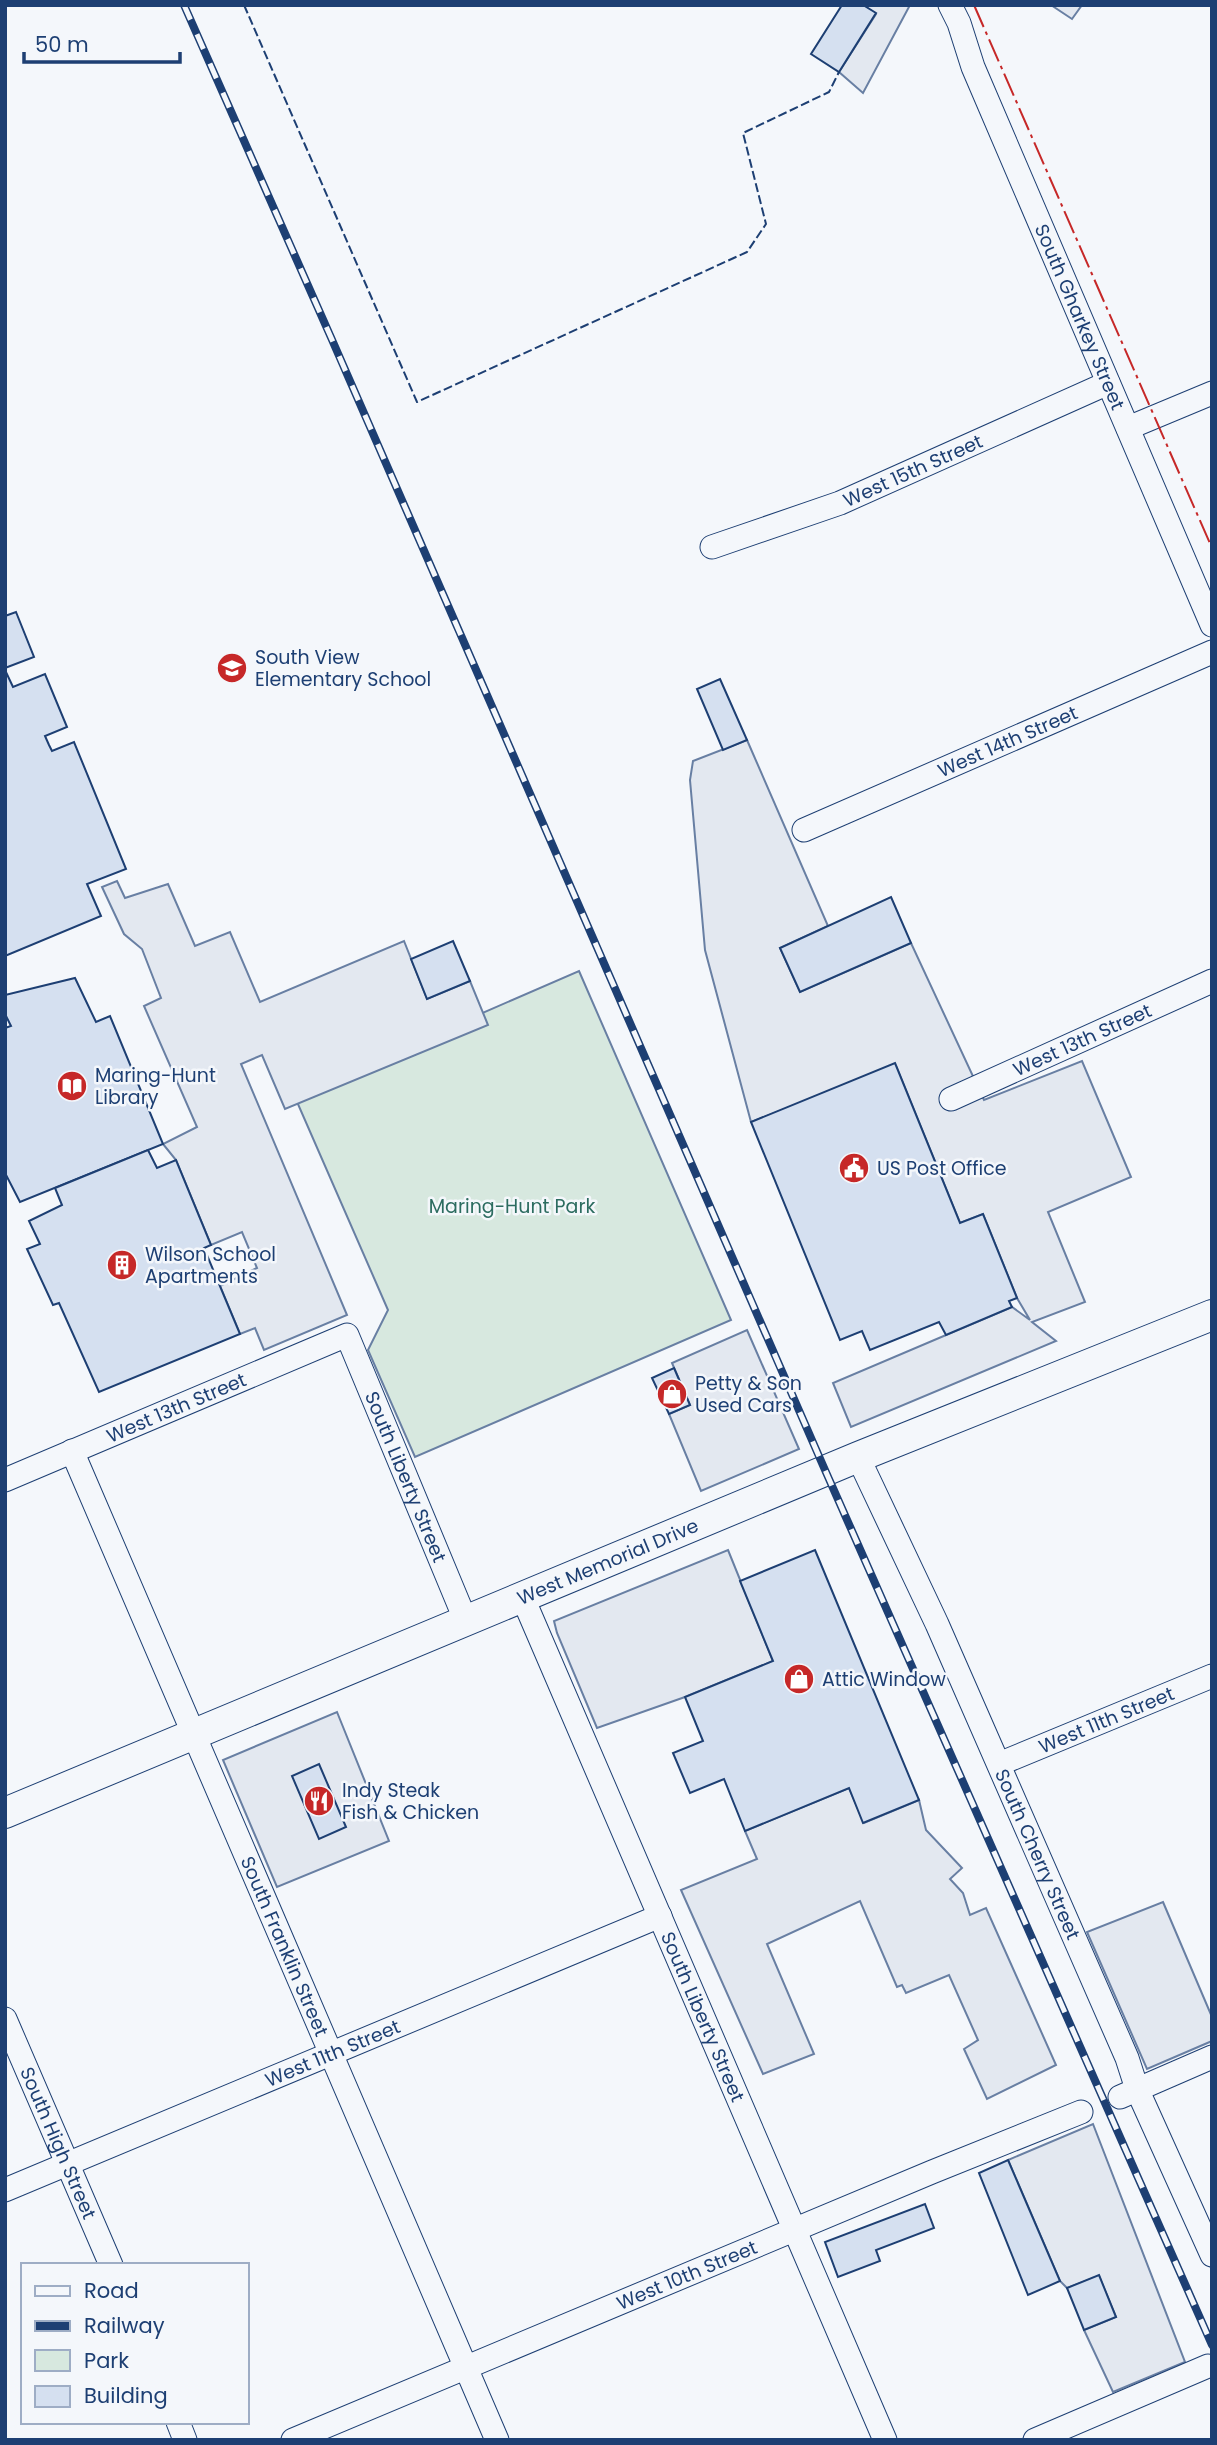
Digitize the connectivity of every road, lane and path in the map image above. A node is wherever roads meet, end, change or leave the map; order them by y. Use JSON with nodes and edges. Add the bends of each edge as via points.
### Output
{"nodes":[{"id":1,"x":958,"y":11,"type":"edge"},
{"id":2,"x":1108,"y":383,"type":"junction"},
{"id":3,"x":1212,"y":393,"type":"edge"},
{"id":4,"x":1128,"y":428,"type":"junction"},
{"id":5,"x":712,"y":547,"type":"dead end"},
{"id":6,"x":1212,"y":625,"type":"edge"},
{"id":7,"x":1212,"y":652,"type":"edge"},
{"id":8,"x":804,"y":831,"type":"dead end"},
{"id":9,"x":1212,"y":981,"type":"edge"},
{"id":10,"x":951,"y":1099,"type":"dead end"},
{"id":11,"x":1212,"y":1315,"type":"edge"},
{"id":12,"x":347,"y":1335,"type":"joint"},
{"id":13,"x":72,"y":1451,"type":"junction"},
{"id":14,"x":858,"y":1457,"type":"junction"},
{"id":15,"x":5,"y":1480,"type":"edge"},
{"id":16,"x":522,"y":1596,"type":"junction"},
{"id":17,"x":465,"y":1619,"type":"junction"},
{"id":18,"x":1212,"y":1676,"type":"edge"},
{"id":19,"x":193,"y":1734,"type":"junction"},
{"id":20,"x":999,"y":1764,"type":"junction"},
{"id":21,"x":5,"y":1813,"type":"edge"},
{"id":22,"x":660,"y":1916,"type":"junction"},
{"id":23,"x":5,"y":2019,"type":"edge"},
{"id":24,"x":332,"y":2054,"type":"junction"},
{"id":25,"x":1212,"y":2057,"type":"edge"},
{"id":26,"x":1129,"y":2093,"type":"junction"},
{"id":27,"x":1081,"y":2112,"type":"dead end"},
{"id":28,"x":68,"y":2164,"type":"junction"},
{"id":29,"x":5,"y":2190,"type":"edge"},
{"id":30,"x":795,"y":2231,"type":"junction"},
{"id":31,"x":1212,"y":2255,"type":"edge"},
{"id":32,"x":110,"y":2263,"type":"edge"},
{"id":33,"x":1208,"y":2366,"type":"dead end"},
{"id":34,"x":465,"y":2367,"type":"junction"},
{"id":35,"x":178,"y":2424,"type":"edge"},
{"id":36,"x":185,"y":2440,"type":"edge"},
{"id":37,"x":293,"y":2440,"type":"edge"},
{"id":38,"x":497,"y":2440,"type":"edge"},
{"id":39,"x":885,"y":2440,"type":"edge"},
{"id":40,"x":1035,"y":2440,"type":"edge"}],
"edges":[{"from":1,"to":2,"type":"street","name":"South Gharkey Street","via":[[973,67]]},
{"from":2,"to":4,"type":"street","name":"South Gharkey Street"},
{"from":2,"to":5,"type":"street","name":"West 15th Street","via":[[840,503]]},
{"from":3,"to":4,"type":"street"},
{"from":4,"to":6,"type":"street","name":"South Gharkey Street"},
{"from":7,"to":8,"type":"street","name":"West 14th Street"},
{"from":9,"to":10,"type":"street","name":"West 13th Street"},
{"from":11,"to":14,"type":"main road","name":"West Memorial Drive"},
{"from":12,"to":13,"type":"street","name":"West 13th Street"},
{"from":12,"to":17,"type":"street","name":"South Liberty Street"},
{"from":13,"to":15,"type":"street","name":"West 13th Street"},
{"from":13,"to":19,"type":"street","name":"South Franklin Street"},
{"from":14,"to":16,"type":"main road","name":"West Memorial Drive"},
{"from":14,"to":20,"type":"street","name":"South Cherry Street"},
{"from":16,"to":17,"type":"main road","name":"West Memorial Drive"},
{"from":16,"to":22,"type":"street","name":"South Liberty Street"},
{"from":17,"to":19,"type":"main road","name":"West Memorial Drive"},
{"from":18,"to":20,"type":"street","name":"West 11th Street"},
{"from":19,"to":21,"type":"main road","name":"West Memorial Drive"},
{"from":19,"to":24,"type":"street","name":"South Franklin Street"},
{"from":20,"to":26,"type":"street","name":"South Cherry Street","via":[[1127,2058]]},
{"from":22,"to":24,"type":"street","name":"West 11th Street"},
{"from":22,"to":30,"type":"street","name":"South Liberty Street"},
{"from":23,"to":28,"type":"street","name":"South High Street"},
{"from":24,"to":28,"type":"street","name":"West 11th Street"},
{"from":24,"to":34,"type":"street","name":"South Franklin Street"},
{"from":25,"to":26,"type":"street"},
{"from":26,"to":31,"type":"street","name":"South Cherry Street"},
{"from":27,"to":30,"type":"street","name":"West 10th Street"},
{"from":28,"to":29,"type":"street","name":"West 11th Street"},
{"from":28,"to":32,"type":"street","name":"South High Street"},
{"from":30,"to":34,"type":"street","name":"West 10th Street"},
{"from":30,"to":39,"type":"street","name":"South Liberty Street"},
{"from":33,"to":40,"type":"street"},
{"from":34,"to":37,"type":"street","name":"West 10th Street"},
{"from":34,"to":38,"type":"street","name":"South Franklin Street"},
{"from":35,"to":36,"type":"street"}]}
